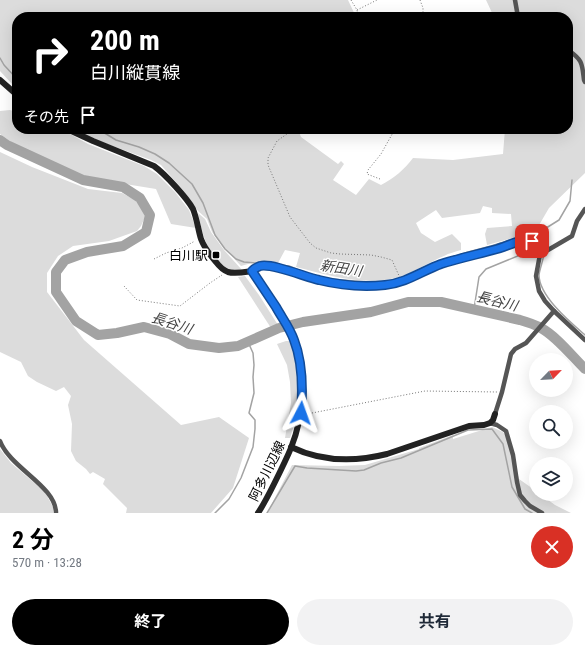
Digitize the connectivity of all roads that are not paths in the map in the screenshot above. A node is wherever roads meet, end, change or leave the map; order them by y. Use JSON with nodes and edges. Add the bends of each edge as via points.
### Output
{"nodes":[{"id":1,"x":515,"y":0,"type":"edge"},
{"id":2,"x":517,"y":12,"type":"edge"},
{"id":3,"x":573,"y":54,"type":"edge"},
{"id":4,"x":0,"y":80,"type":"edge"},
{"id":5,"x":585,"y":82,"type":"edge"},
{"id":6,"x":12,"y":91,"type":"edge"},
{"id":7,"x":78,"y":134,"type":"edge"},
{"id":8,"x":585,"y":209,"type":"edge"},
{"id":9,"x":544,"y":250,"type":"junction"},
{"id":10,"x":252,"y":271,"type":"junction"},
{"id":11,"x":554,"y":311,"type":"junction"},
{"id":12,"x":585,"y":340,"type":"edge"},
{"id":13,"x":495,"y":414,"type":"joint"},
{"id":14,"x":490,"y":423,"type":"junction"},
{"id":15,"x":0,"y":441,"type":"edge"},
{"id":16,"x":291,"y":447,"type":"junction"},
{"id":17,"x":56,"y":513,"type":"edge"},
{"id":18,"x":258,"y":513,"type":"edge"},
{"id":19,"x":542,"y":513,"type":"edge"}],
"edges":[{"from":1,"to":2,"type":"street"},
{"from":3,"to":5,"type":"street","via":[[582,64]]},
{"from":4,"to":6,"type":"main road"},
{"from":7,"to":10,"type":"main road","via":[[154,166],[189,203],[204,246],[220,266],[228,272]]},
{"from":8,"to":9,"type":"street","via":[[577,221],[572,236]]},
{"from":9,"to":10,"type":"street","via":[[534,241],[526,240],[452,261],[393,284],[363,286],[318,280],[272,266],[259,266]]},
{"from":9,"to":11,"type":"street","via":[[536,276],[539,291]]},
{"from":10,"to":16,"type":"main road","name":"阿多川辺線","via":[[285,321],[294,339],[302,369],[301,413]]},
{"from":11,"to":12,"type":"street"},
{"from":11,"to":13,"type":"street","via":[[533,336],[511,354]]},
{"from":13,"to":14,"type":"main road"},
{"from":14,"to":16,"type":"main road","via":[[469,426],[387,454],[364,459],[334,459],[301,452]]},
{"from":14,"to":19,"type":"street","via":[[506,431],[520,495],[530,506]]},
{"from":15,"to":17,"type":"street","via":[[14,462],[46,491],[56,508]]},
{"from":16,"to":18,"type":"main road","name":"阿多川辺線"}]}
